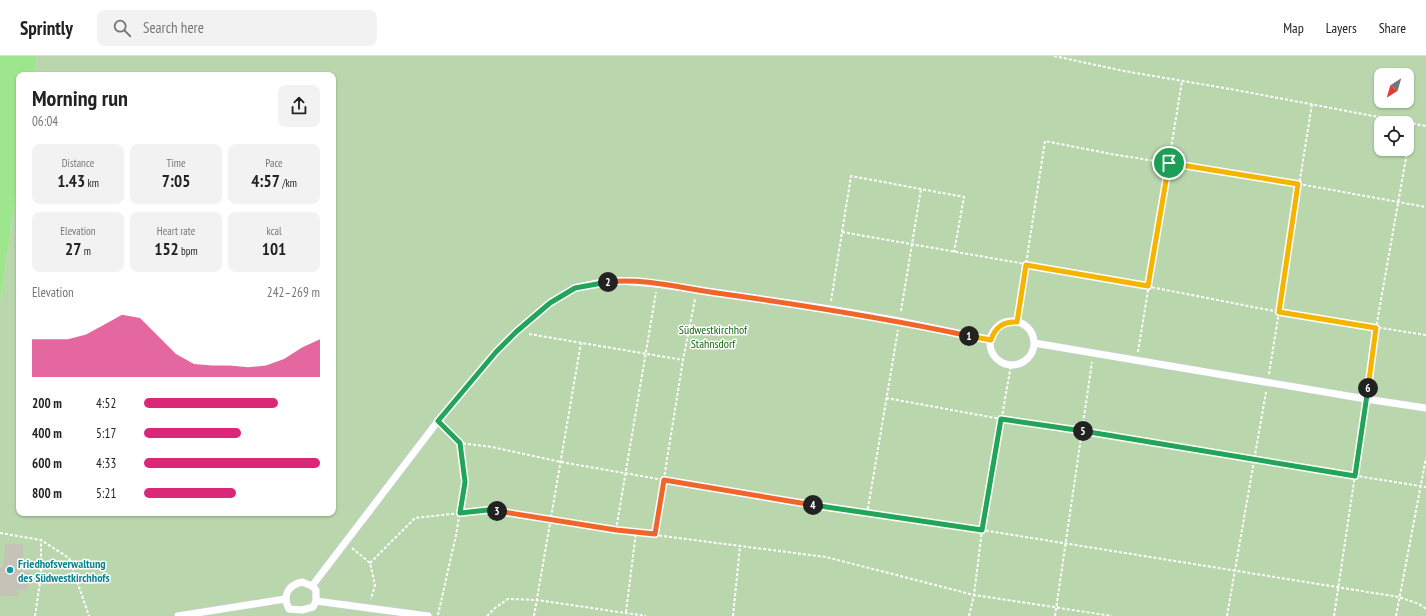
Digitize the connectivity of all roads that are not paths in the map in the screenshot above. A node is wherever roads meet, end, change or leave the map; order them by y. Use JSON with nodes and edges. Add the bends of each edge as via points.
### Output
{"nodes":[{"id":1,"x":991,"y":340,"type":"junction"},
{"id":2,"x":1034,"y":343,"type":"junction"},
{"id":3,"x":1426,"y":408,"type":"edge"},
{"id":4,"x":312,"y":586,"type":"junction"},
{"id":5,"x":285,"y":599,"type":"junction"},
{"id":6,"x":316,"y":601,"type":"junction"},
{"id":7,"x":292,"y":613,"type":"edge"},
{"id":8,"x":178,"y":616,"type":"edge"},
{"id":9,"x":428,"y":616,"type":"edge"}],
"edges":[{"from":1,"to":2,"type":"lane","via":[[993,333],[1003,324],[1017,322],[1029,330]]},
{"from":1,"to":2,"type":"lane","via":[[991,347],[998,360],[1011,365],[1024,362],[1029,357]]},
{"from":1,"to":4,"type":"lane","via":[[830,309],[657,284],[622,280],[575,288],[550,303],[496,352],[438,421]]},
{"from":2,"to":3,"type":"lane"},
{"from":4,"to":5,"type":"lane","via":[[302,582],[292,586]]},
{"from":4,"to":6,"type":"lane","via":[[316,590]]},
{"from":5,"to":7,"type":"lane"},
{"from":5,"to":8,"type":"lane"},
{"from":6,"to":7,"type":"lane","via":[[312,607]]},
{"from":6,"to":9,"type":"lane"}]}
